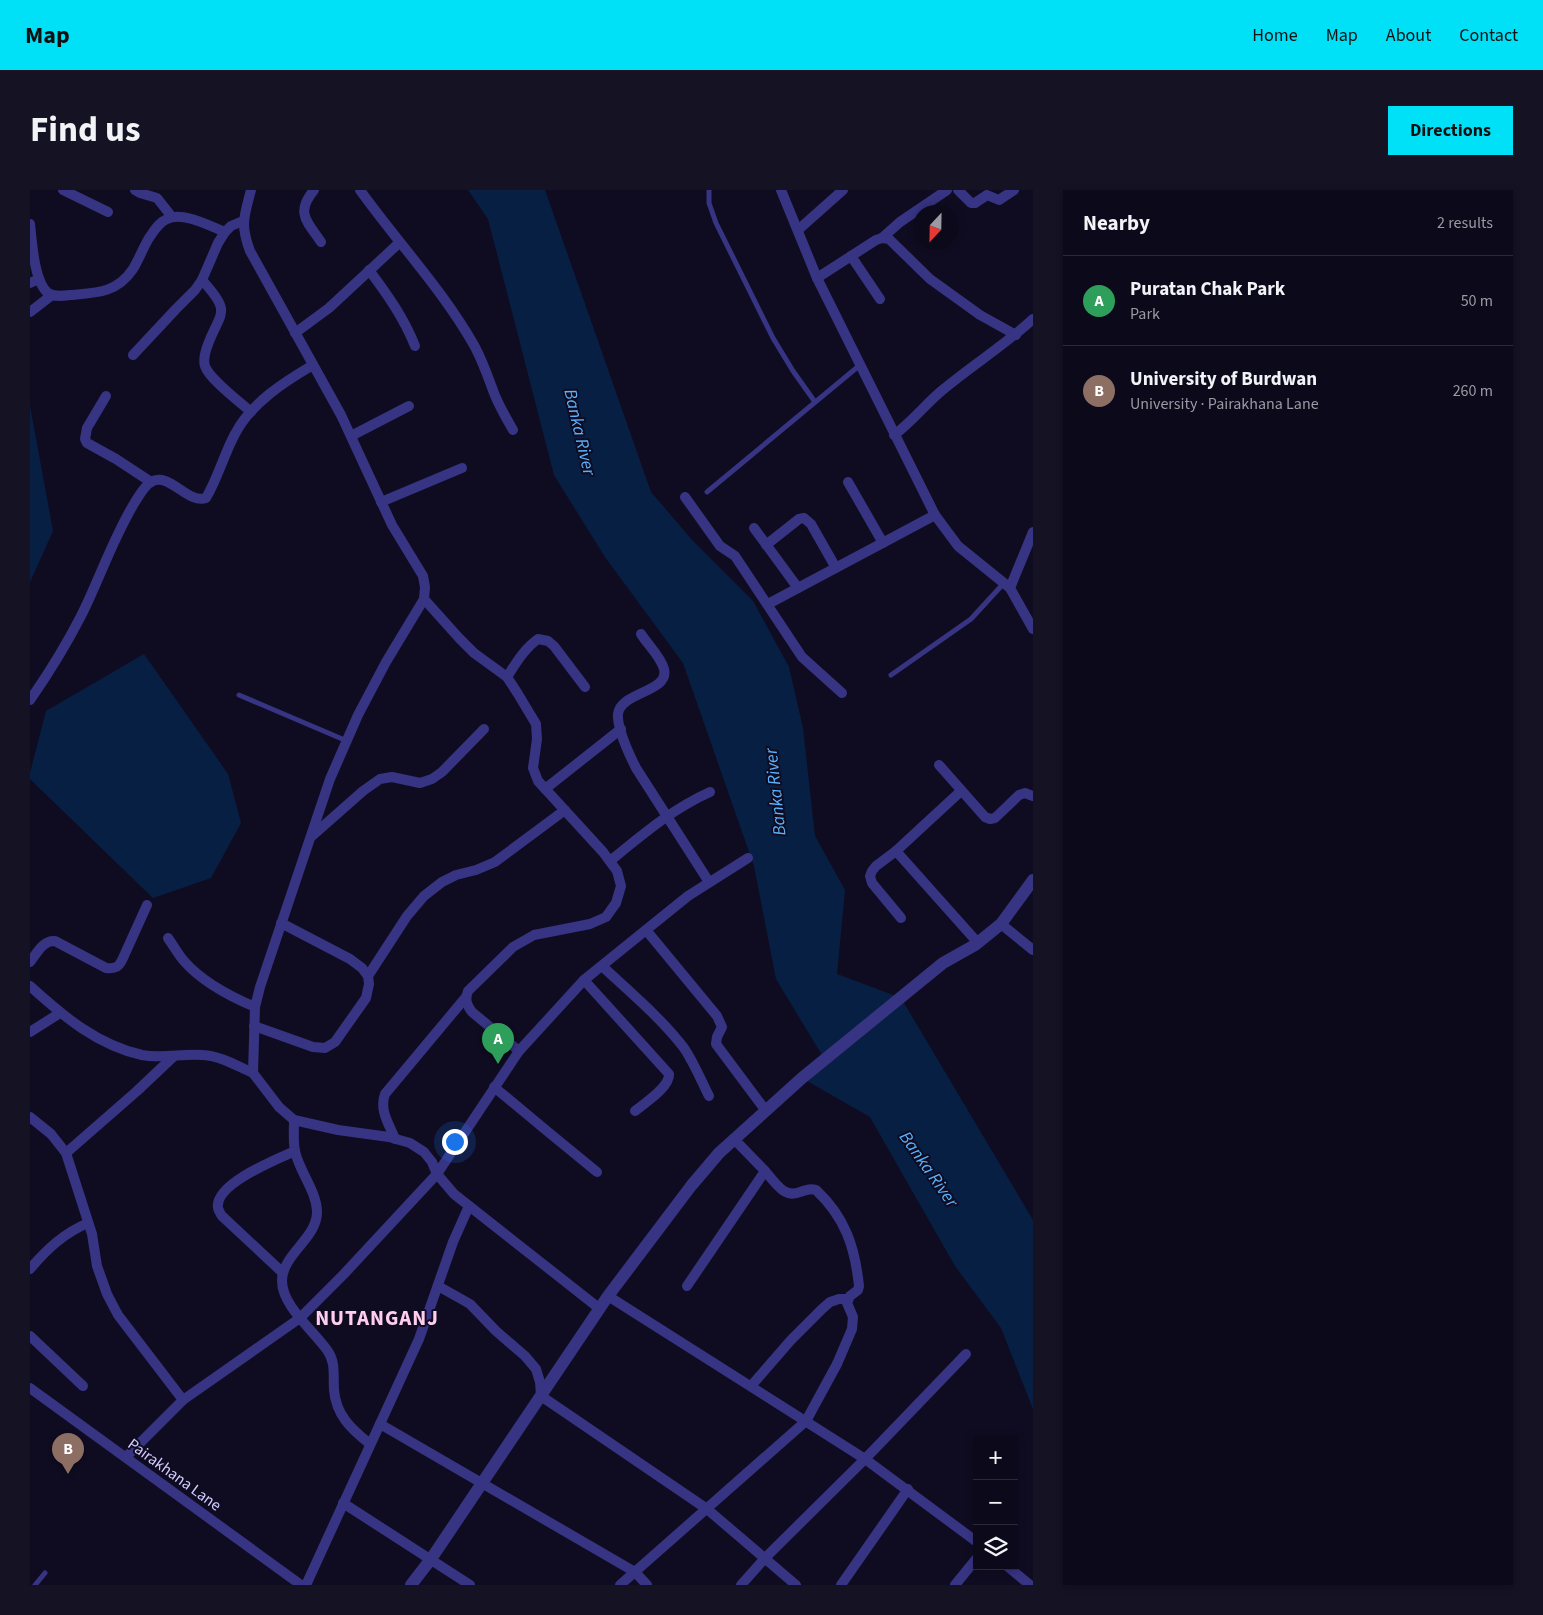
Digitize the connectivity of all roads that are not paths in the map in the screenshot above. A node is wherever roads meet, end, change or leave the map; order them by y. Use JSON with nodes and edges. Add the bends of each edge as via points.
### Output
{"nodes":[{"id":1,"x":63,"y":190,"type":"edge"},
{"id":2,"x":135,"y":190,"type":"edge"},
{"id":3,"x":251,"y":190,"type":"edge"},
{"id":4,"x":314,"y":190,"type":"edge"},
{"id":5,"x":360,"y":190,"type":"edge"},
{"id":6,"x":709,"y":190,"type":"edge"},
{"id":7,"x":781,"y":190,"type":"edge"},
{"id":8,"x":844,"y":190,"type":"edge"},
{"id":9,"x":947,"y":190,"type":"edge"},
{"id":10,"x":958,"y":190,"type":"edge"},
{"id":11,"x":1014,"y":190,"type":"edge"},
{"id":12,"x":108,"y":212,"type":"dead end"},
{"id":13,"x":172,"y":217,"type":"junction"},
{"id":14,"x":243,"y":221,"type":"junction"},
{"id":15,"x":30,"y":224,"type":"edge"},
{"id":16,"x":798,"y":230,"type":"junction"},
{"id":17,"x":225,"y":232,"type":"junction"},
{"id":18,"x":882,"y":238,"type":"junction"},
{"id":19,"x":321,"y":242,"type":"dead end"},
{"id":20,"x":399,"y":243,"type":"junction"},
{"id":21,"x":851,"y":256,"type":"junction"},
{"id":22,"x":369,"y":270,"type":"junction"},
{"id":23,"x":817,"y":278,"type":"junction"},
{"id":24,"x":202,"y":280,"type":"junction"},
{"id":25,"x":35,"y":281,"type":"edge"},
{"id":26,"x":52,"y":295,"type":"junction"},
{"id":27,"x":880,"y":299,"type":"dead end"},
{"id":28,"x":30,"y":312,"type":"edge"},
{"id":29,"x":1033,"y":319,"type":"edge"},
{"id":30,"x":295,"y":333,"type":"junction"},
{"id":31,"x":1016,"y":335,"type":"junction"},
{"id":32,"x":415,"y":346,"type":"dead end"},
{"id":33,"x":134,"y":355,"type":"dead end"},
{"id":34,"x":313,"y":365,"type":"junction"},
{"id":35,"x":860,"y":365,"type":"junction"},
{"id":36,"x":106,"y":396,"type":"dead end"},
{"id":37,"x":815,"y":402,"type":"junction"},
{"id":38,"x":409,"y":406,"type":"dead end"},
{"id":39,"x":251,"y":412,"type":"junction"},
{"id":40,"x":513,"y":430,"type":"dead end"},
{"id":41,"x":894,"y":435,"type":"junction"},
{"id":42,"x":351,"y":436,"type":"junction"},
{"id":43,"x":462,"y":468,"type":"dead end"},
{"id":44,"x":151,"y":482,"type":"junction"},
{"id":45,"x":848,"y":482,"type":"dead end"},
{"id":46,"x":707,"y":492,"type":"dead end"},
{"id":47,"x":685,"y":497,"type":"dead end"},
{"id":48,"x":381,"y":502,"type":"junction"},
{"id":49,"x":935,"y":515,"type":"junction"},
{"id":50,"x":754,"y":528,"type":"dead end"},
{"id":51,"x":1033,"y":532,"type":"edge"},
{"id":52,"x":883,"y":543,"type":"junction"},
{"id":53,"x":766,"y":545,"type":"junction"},
{"id":54,"x":836,"y":568,"type":"junction"},
{"id":55,"x":1007,"y":585,"type":"junction"},
{"id":56,"x":798,"y":588,"type":"junction"},
{"id":57,"x":424,"y":599,"type":"junction"},
{"id":58,"x":768,"y":604,"type":"junction"},
{"id":59,"x":1033,"y":628,"type":"edge"},
{"id":60,"x":641,"y":634,"type":"dead end"},
{"id":61,"x":891,"y":675,"type":"dead end"},
{"id":62,"x":507,"y":677,"type":"junction"},
{"id":63,"x":585,"y":687,"type":"dead end"},
{"id":64,"x":842,"y":693,"type":"dead end"},
{"id":65,"x":238,"y":695,"type":"dead end"},
{"id":66,"x":30,"y":700,"type":"edge"},
{"id":67,"x":484,"y":729,"type":"dead end"},
{"id":68,"x":621,"y":729,"type":"junction"},
{"id":69,"x":347,"y":741,"type":"junction"},
{"id":70,"x":939,"y":765,"type":"dead end"},
{"id":71,"x":545,"y":789,"type":"junction"},
{"id":72,"x":961,"y":791,"type":"junction"},
{"id":73,"x":710,"y":792,"type":"dead end"},
{"id":74,"x":1033,"y":796,"type":"edge"},
{"id":75,"x":565,"y":810,"type":"junction"},
{"id":76,"x":666,"y":816,"type":"junction"},
{"id":77,"x":311,"y":836,"type":"junction"},
{"id":78,"x":896,"y":851,"type":"junction"},
{"id":79,"x":748,"y":858,"type":"dead end"},
{"id":80,"x":610,"y":861,"type":"junction"},
{"id":81,"x":1033,"y":880,"type":"edge"},
{"id":82,"x":709,"y":882,"type":"junction"},
{"id":83,"x":147,"y":905,"type":"dead end"},
{"id":84,"x":901,"y":918,"type":"dead end"},
{"id":85,"x":281,"y":923,"type":"junction"},
{"id":86,"x":1001,"y":924,"type":"junction"},
{"id":87,"x":646,"y":930,"type":"junction"},
{"id":88,"x":168,"y":938,"type":"dead end"},
{"id":89,"x":978,"y":943,"type":"junction"},
{"id":90,"x":1033,"y":950,"type":"edge"},
{"id":91,"x":30,"y":962,"type":"edge"},
{"id":92,"x":602,"y":966,"type":"junction"},
{"id":93,"x":368,"y":976,"type":"junction"},
{"id":94,"x":584,"y":980,"type":"junction"},
{"id":95,"x":30,"y":986,"type":"edge"},
{"id":96,"x":466,"y":997,"type":"junction"},
{"id":97,"x":255,"y":1007,"type":"junction"},
{"id":98,"x":60,"y":1013,"type":"junction"},
{"id":99,"x":254,"y":1026,"type":"junction"},
{"id":100,"x":30,"y":1032,"type":"edge"},
{"id":101,"x":519,"y":1051,"type":"junction"},
{"id":102,"x":174,"y":1056,"type":"junction"},
{"id":103,"x":253,"y":1073,"type":"junction"},
{"id":104,"x":494,"y":1087,"type":"junction"},
{"id":105,"x":709,"y":1096,"type":"dead end"},
{"id":106,"x":635,"y":1111,"type":"dead end"},
{"id":107,"x":766,"y":1111,"type":"junction"},
{"id":108,"x":30,"y":1117,"type":"edge"},
{"id":109,"x":294,"y":1120,"type":"junction"},
{"id":110,"x":395,"y":1139,"type":"junction"},
{"id":111,"x":734,"y":1139,"type":"junction"},
{"id":112,"x":295,"y":1150,"type":"junction"},
{"id":113,"x":66,"y":1153,"type":"junction"},
{"id":114,"x":765,"y":1171,"type":"junction"},
{"id":115,"x":597,"y":1172,"type":"dead end"},
{"id":116,"x":437,"y":1174,"type":"junction"},
{"id":117,"x":469,"y":1206,"type":"junction"},
{"id":118,"x":88,"y":1223,"type":"junction"},
{"id":119,"x":30,"y":1269,"type":"edge"},
{"id":120,"x":283,"y":1273,"type":"junction"},
{"id":121,"x":438,"y":1286,"type":"junction"},
{"id":122,"x":687,"y":1286,"type":"dead end"},
{"id":123,"x":608,"y":1296,"type":"junction"},
{"id":124,"x":848,"y":1299,"type":"junction"},
{"id":125,"x":600,"y":1310,"type":"junction"},
{"id":126,"x":300,"y":1318,"type":"junction"},
{"id":127,"x":30,"y":1336,"type":"edge"},
{"id":128,"x":966,"y":1354,"type":"dead end"},
{"id":129,"x":83,"y":1386,"type":"dead end"},
{"id":130,"x":751,"y":1386,"type":"junction"},
{"id":131,"x":30,"y":1388,"type":"edge"},
{"id":132,"x":541,"y":1396,"type":"junction"},
{"id":133,"x":183,"y":1400,"type":"junction"},
{"id":134,"x":806,"y":1421,"type":"junction"},
{"id":135,"x":380,"y":1424,"type":"junction"},
{"id":136,"x":370,"y":1444,"type":"junction"},
{"id":137,"x":126,"y":1457,"type":"junction"},
{"id":138,"x":865,"y":1459,"type":"junction"},
{"id":139,"x":482,"y":1484,"type":"junction"},
{"id":140,"x":908,"y":1489,"type":"junction"},
{"id":141,"x":343,"y":1503,"type":"junction"},
{"id":142,"x":707,"y":1509,"type":"junction"},
{"id":143,"x":973,"y":1539,"type":"edge"},
{"id":144,"x":765,"y":1558,"type":"junction"},
{"id":145,"x":431,"y":1559,"type":"junction"},
{"id":146,"x":973,"y":1563,"type":"edge"},
{"id":147,"x":1012,"y":1570,"type":"edge"},
{"id":148,"x":635,"y":1572,"type":"junction"},
{"id":149,"x":45,"y":1573,"type":"dead end"},
{"id":150,"x":35,"y":1585,"type":"edge"},
{"id":151,"x":301,"y":1585,"type":"edge"},
{"id":152,"x":306,"y":1585,"type":"edge"},
{"id":153,"x":411,"y":1585,"type":"edge"},
{"id":154,"x":470,"y":1585,"type":"edge"},
{"id":155,"x":620,"y":1585,"type":"edge"},
{"id":156,"x":647,"y":1585,"type":"edge"},
{"id":157,"x":741,"y":1585,"type":"edge"},
{"id":158,"x":796,"y":1585,"type":"edge"},
{"id":159,"x":842,"y":1585,"type":"edge"},
{"id":160,"x":955,"y":1585,"type":"edge"},
{"id":161,"x":1030,"y":1585,"type":"edge"}],
"edges":[{"from":1,"to":12,"type":"street"},
{"from":2,"to":13,"type":"street","via":[[157,198]]},
{"from":3,"to":14,"type":"street"},
{"from":4,"to":19,"type":"street","via":[[307,198],[303,212]]},
{"from":5,"to":20,"type":"street"},
{"from":6,"to":37,"type":"lane","via":[[708,203],[716,223],[773,338]]},
{"from":7,"to":16,"type":"street"},
{"from":8,"to":16,"type":"street"},
{"from":9,"to":18,"type":"street"},
{"from":10,"to":11,"type":"street","via":[[971,203],[986,195],[999,200]]},
{"from":13,"to":17,"type":"street","via":[[196,221]]},
{"from":13,"to":26,"type":"street","via":[[157,226],[133,268],[118,285],[98,293]]},
{"from":14,"to":17,"type":"street"},
{"from":14,"to":30,"type":"street","via":[[250,251]]},
{"from":15,"to":25,"type":"street"},
{"from":16,"to":23,"type":"street"},
{"from":17,"to":24,"type":"street"},
{"from":18,"to":21,"type":"street"},
{"from":18,"to":31,"type":"street","via":[[889,239],[952,296]]},
{"from":20,"to":22,"type":"street"},
{"from":20,"to":40,"type":"street","via":[[423,271],[474,346]]},
{"from":21,"to":23,"type":"street"},
{"from":21,"to":27,"type":"street"},
{"from":22,"to":30,"type":"street","via":[[329,308]]},
{"from":22,"to":32,"type":"street","via":[[398,312]]},
{"from":23,"to":35,"type":"street"},
{"from":24,"to":33,"type":"street"},
{"from":24,"to":39,"type":"street","via":[[222,309],[204,355],[204,366]]},
{"from":25,"to":26,"type":"street"},
{"from":26,"to":28,"type":"street"},
{"from":29,"to":31,"type":"street"},
{"from":30,"to":34,"type":"street"},
{"from":31,"to":41,"type":"street","via":[[943,389]]},
{"from":34,"to":39,"type":"street","via":[[290,378]]},
{"from":34,"to":42,"type":"street"},
{"from":35,"to":37,"type":"lane"},
{"from":35,"to":41,"type":"street"},
{"from":36,"to":44,"type":"street","via":[[87,428],[87,443]]},
{"from":37,"to":46,"type":"lane"},
{"from":38,"to":42,"type":"street"},
{"from":39,"to":44,"type":"street","via":[[236,432],[206,498],[200,500],[158,479]]},
{"from":41,"to":49,"type":"street"},
{"from":42,"to":48,"type":"street"},
{"from":43,"to":48,"type":"street"},
{"from":44,"to":66,"type":"street","via":[[124,520],[81,616]]},
{"from":45,"to":52,"type":"street"},
{"from":47,"to":58,"type":"street","via":[[720,546],[735,556]]},
{"from":48,"to":57,"type":"street","via":[[423,576]]},
{"from":49,"to":52,"type":"street"},
{"from":49,"to":55,"type":"street","via":[[958,546]]},
{"from":50,"to":53,"type":"street"},
{"from":51,"to":55,"type":"street"},
{"from":52,"to":54,"type":"street"},
{"from":53,"to":54,"type":"street","via":[[799,518],[804,518],[811,524]]},
{"from":53,"to":56,"type":"street"},
{"from":54,"to":56,"type":"street"},
{"from":55,"to":59,"type":"street"},
{"from":55,"to":61,"type":"lane","via":[[971,619]]},
{"from":56,"to":58,"type":"street"},
{"from":57,"to":62,"type":"street","via":[[474,653]]},
{"from":57,"to":69,"type":"street","via":[[386,662]]},
{"from":58,"to":64,"type":"street","via":[[802,657]]},
{"from":60,"to":68,"type":"street","via":[[662,664],[664,678],[622,706],[618,714]]},
{"from":62,"to":63,"type":"street","via":[[519,657],[538,639],[554,646]]},
{"from":62,"to":71,"type":"street","via":[[536,724],[533,768]]},
{"from":65,"to":69,"type":"lane"},
{"from":67,"to":77,"type":"street","via":[[432,779],[420,783],[392,777],[380,779]]},
{"from":68,"to":71,"type":"street"},
{"from":68,"to":76,"type":"street","via":[[636,768]]},
{"from":69,"to":77,"type":"street"},
{"from":70,"to":72,"type":"street"},
{"from":71,"to":75,"type":"street"},
{"from":72,"to":74,"type":"street","via":[[980,813],[990,819],[1019,795]]},
{"from":72,"to":78,"type":"street"},
{"from":73,"to":76,"type":"street"},
{"from":75,"to":80,"type":"street"},
{"from":75,"to":93,"type":"street","via":[[495,862],[456,875],[424,896]]},
{"from":76,"to":80,"type":"street"},
{"from":76,"to":82,"type":"street"},
{"from":77,"to":85,"type":"street"},
{"from":78,"to":84,"type":"street","via":[[876,866],[870,876],[872,883]]},
{"from":78,"to":89,"type":"street"},
{"from":79,"to":82,"type":"street"},
{"from":80,"to":96,"type":"street","via":[[621,886],[616,903],[606,916],[590,924],[534,935],[513,947],[474,984]]},
{"from":81,"to":86,"type":"street"},
{"from":82,"to":87,"type":"street"},
{"from":83,"to":91,"type":"street","via":[[119,966],[114,969],[50,940]]},
{"from":85,"to":93,"type":"street","via":[[350,959]]},
{"from":85,"to":97,"type":"street"},
{"from":86,"to":89,"type":"street"},
{"from":86,"to":90,"type":"street"},
{"from":87,"to":92,"type":"street"},
{"from":87,"to":107,"type":"street","via":[[717,1016],[722,1027],[716,1044]]},
{"from":88,"to":97,"type":"street","via":[[193,970],[234,998]]},
{"from":89,"to":107,"type":"street","via":[[943,963]]},
{"from":92,"to":94,"type":"street"},
{"from":92,"to":105,"type":"street","via":[[669,1030],[693,1063]]},
{"from":93,"to":99,"type":"street","via":[[366,998],[335,1042],[325,1048],[313,1047]]},
{"from":94,"to":101,"type":"street"},
{"from":94,"to":106,"type":"street","via":[[669,1074],[665,1086]]},
{"from":95,"to":98,"type":"street"},
{"from":96,"to":101,"type":"street","via":[[472,1012]]},
{"from":96,"to":110,"type":"street","via":[[385,1094],[382,1109]]},
{"from":97,"to":99,"type":"street"},
{"from":98,"to":100,"type":"street"},
{"from":98,"to":102,"type":"street","via":[[114,1046],[144,1055]]},
{"from":99,"to":103,"type":"street"},
{"from":101,"to":104,"type":"street"},
{"from":102,"to":103,"type":"street","via":[[201,1054],[217,1057]]},
{"from":102,"to":113,"type":"street"},
{"from":103,"to":109,"type":"street","via":[[279,1107]]},
{"from":104,"to":115,"type":"street"},
{"from":104,"to":116,"type":"street"},
{"from":107,"to":111,"type":"street"},
{"from":108,"to":113,"type":"street","via":[[51,1134]]},
{"from":109,"to":110,"type":"street"},
{"from":109,"to":112,"type":"street"},
{"from":110,"to":116,"type":"street","via":[[410,1142],[424,1152]]},
{"from":111,"to":114,"type":"street"},
{"from":111,"to":123,"type":"street","via":[[692,1186]]},
{"from":112,"to":120,"type":"street","via":[[317,1209],[317,1218]]},
{"from":112,"to":120,"type":"street","via":[[232,1184],[219,1202],[218,1209]]},
{"from":113,"to":118,"type":"street"},
{"from":114,"to":122,"type":"street"},
{"from":114,"to":124,"type":"street","via":[[787,1194],[794,1195],[811,1188],[816,1190],[841,1221],[854,1253],[859,1286]]},
{"from":116,"to":117,"type":"street"},
{"from":116,"to":126,"type":"street"},
{"from":117,"to":121,"type":"street"},
{"from":117,"to":125,"type":"street"},
{"from":118,"to":119,"type":"street","via":[[53,1243]]},
{"from":118,"to":133,"type":"street","via":[[97,1266],[118,1315]]},
{"from":120,"to":126,"type":"street","via":[[284,1293]]},
{"from":121,"to":132,"type":"street","via":[[470,1304],[525,1356],[536,1369]]},
{"from":121,"to":135,"type":"street","via":[[419,1339]]},
{"from":123,"to":125,"type":"street"},
{"from":123,"to":130,"type":"street"},
{"from":124,"to":130,"type":"street","via":[[830,1302],[822,1309]]},
{"from":124,"to":134,"type":"street","via":[[853,1317],[852,1329]]},
{"from":125,"to":132,"type":"street"},
{"from":126,"to":133,"type":"street"},
{"from":126,"to":136,"type":"street","via":[[333,1360],[334,1390],[340,1415]]},
{"from":127,"to":129,"type":"street"},
{"from":128,"to":138,"type":"street"},
{"from":130,"to":134,"type":"street"},
{"from":131,"to":137,"type":"street","name":"Pairakhana Lane"},
{"from":132,"to":139,"type":"street"},
{"from":132,"to":142,"type":"street"},
{"from":133,"to":137,"type":"street"},
{"from":134,"to":138,"type":"street"},
{"from":134,"to":142,"type":"street"},
{"from":135,"to":136,"type":"street"},
{"from":135,"to":139,"type":"street"},
{"from":136,"to":141,"type":"street"},
{"from":137,"to":151,"type":"street","name":"Pairakhana Lane"},
{"from":138,"to":140,"type":"street"},
{"from":138,"to":144,"type":"street"},
{"from":139,"to":145,"type":"street"},
{"from":139,"to":148,"type":"street"},
{"from":140,"to":143,"type":"street"},
{"from":140,"to":159,"type":"street"},
{"from":141,"to":145,"type":"street"},
{"from":141,"to":152,"type":"street"},
{"from":142,"to":144,"type":"street"},
{"from":142,"to":148,"type":"street"},
{"from":144,"to":157,"type":"street"},
{"from":144,"to":158,"type":"street"},
{"from":145,"to":153,"type":"street"},
{"from":145,"to":154,"type":"street"},
{"from":146,"to":160,"type":"street"},
{"from":147,"to":161,"type":"street"},
{"from":148,"to":155,"type":"street"},
{"from":148,"to":156,"type":"street"},
{"from":149,"to":150,"type":"lane"}]}
